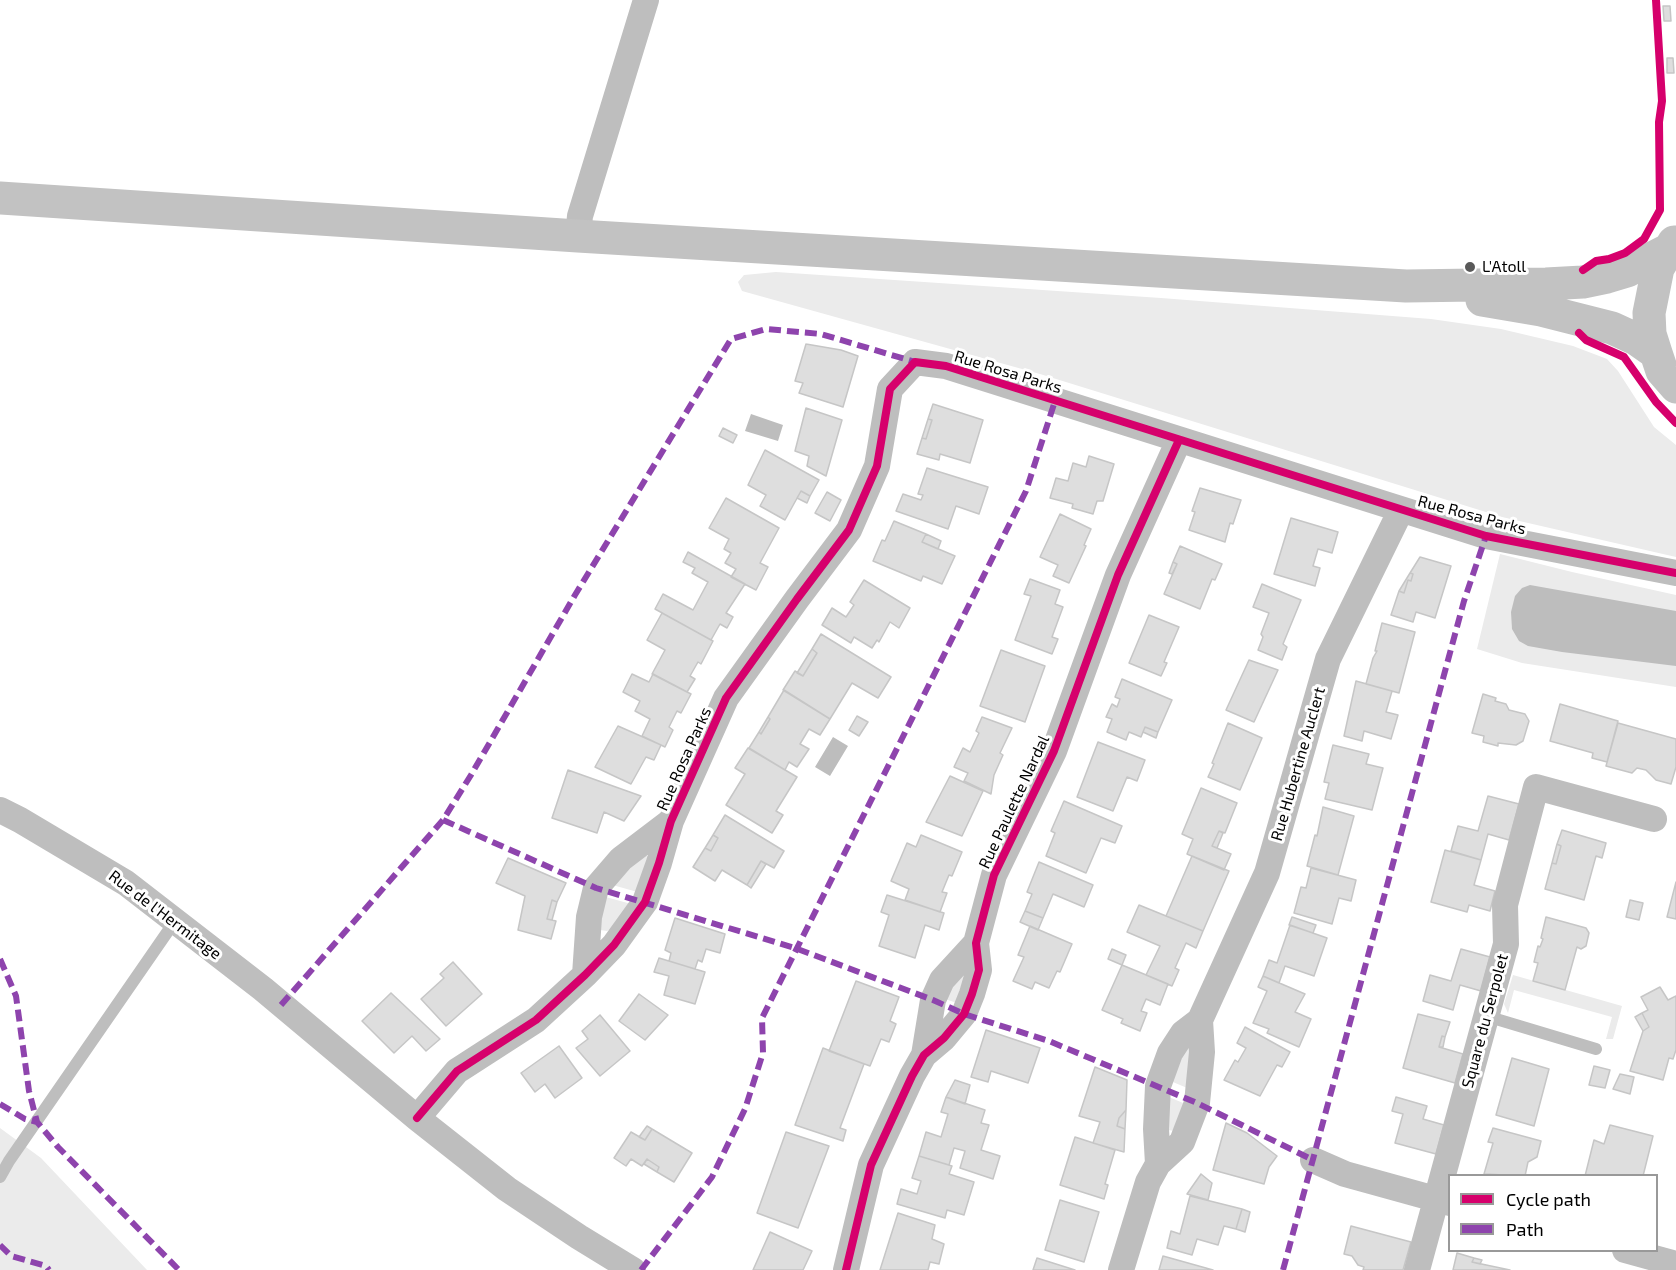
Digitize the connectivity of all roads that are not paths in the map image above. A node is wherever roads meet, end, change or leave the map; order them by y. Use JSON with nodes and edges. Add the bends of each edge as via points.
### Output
{"nodes":[{"id":1,"x":646,"y":0,"type":"edge"},
{"id":2,"x":0,"y":198,"type":"edge"},
{"id":3,"x":578,"y":236,"type":"junction"},
{"id":4,"x":1672,"y":244,"type":"edge"},
{"id":5,"x":1406,"y":286,"type":"junction"},
{"id":6,"x":1656,"y":353,"type":"junction"},
{"id":7,"x":1676,"y":387,"type":"edge"},
{"id":8,"x":1179,"y":440,"type":"junction"},
{"id":9,"x":1401,"y":510,"type":"junction"},
{"id":10,"x":1676,"y":573,"type":"edge"},
{"id":11,"x":0,"y":810,"type":"edge"},
{"id":12,"x":1654,"y":819,"type":"dead end"},
{"id":13,"x":670,"y":821,"type":"junction"},
{"id":14,"x":175,"y":921,"type":"junction"},
{"id":15,"x":585,"y":975,"type":"junction"},
{"id":16,"x":1486,"y":1016,"type":"junction"},
{"id":17,"x":1200,"y":1020,"type":"junction"},
{"id":18,"x":1596,"y":1049,"type":"dead end"},
{"id":19,"x":417,"y":1118,"type":"junction"},
{"id":20,"x":1313,"y":1160,"type":"dead end"},
{"id":21,"x":1158,"y":1164,"type":"junction"},
{"id":22,"x":1449,"y":1174,"type":"edge"},
{"id":23,"x":0,"y":1177,"type":"edge"},
{"id":24,"x":1448,"y":1179,"type":"edge"},
{"id":25,"x":1443,"y":1201,"type":"edge"},
{"id":26,"x":1629,"y":1252,"type":"edge"},
{"id":27,"x":1676,"y":1264,"type":"edge"},
{"id":28,"x":633,"y":1270,"type":"edge"},
{"id":29,"x":846,"y":1270,"type":"edge"},
{"id":30,"x":1121,"y":1270,"type":"edge"},
{"id":31,"x":1417,"y":1270,"type":"edge"}],
"edges":[{"from":1,"to":3,"type":"street","via":[[580,216]]},
{"from":2,"to":3,"type":"main road"},
{"from":3,"to":5,"type":"main road"},
{"from":4,"to":5,"type":"main road","via":[[1627,271],[1583,282]]},
{"from":4,"to":6,"type":"main road","via":[[1658,268],[1649,313]]},
{"from":5,"to":6,"type":"main road","via":[[1581,319],[1612,328]]},
{"from":6,"to":7,"type":"main road","via":[[1662,370]]},
{"from":8,"to":9,"type":"street","name":"Rue Rosa Parks"},
{"from":8,"to":13,"type":"street","name":"Rue Rosa Parks","via":[[946,366],[915,362],[890,389],[877,466],[849,530],[726,698]]},
{"from":8,"to":29,"type":"street","name":"Rue Paulette Nardal","via":[[1118,575],[1054,751],[994,875],[976,943],[979,970],[964,1014],[924,1055],[870,1165]]},
{"from":9,"to":10,"type":"street","name":"Rue Rosa Parks","via":[[1486,536]]},
{"from":9,"to":17,"type":"street","name":"Rue Hubertine Auclert","via":[[1328,659],[1268,873]]},
{"from":11,"to":14,"type":"street","name":"Rue de l'Hermitage","via":[[126,883]]},
{"from":12,"to":16,"type":"street","name":"Square du Serpolet","via":[[1536,787],[1505,905],[1506,944]]},
{"from":13,"to":15,"type":"street","name":"Rue Rosa Parks","via":[[645,902],[614,945]]},
{"from":13,"to":15,"type":"street","name":"Rue Rosa Parks","via":[[621,859],[596,888],[589,917]]},
{"from":14,"to":19,"type":"street","name":"Rue de l'Hermitage"},
{"from":14,"to":23,"type":"lane"},
{"from":15,"to":19,"type":"street","name":"Rue Rosa Parks","via":[[536,1020],[457,1071]]},
{"from":16,"to":18,"type":"lane"},
{"from":16,"to":22,"type":"street","name":"Square du Serpolet"},
{"from":17,"to":21,"type":"street","name":"Rue Hubertine Auclert","via":[[1202,1052],[1197,1102],[1182,1142]]},
{"from":17,"to":21,"type":"street","name":"Rue Hubertine Auclert","via":[[1183,1033],[1170,1053],[1158,1086]]},
{"from":19,"to":28,"type":"street","name":"Rue de l'Hermitage","via":[[507,1189]]},
{"from":20,"to":25,"type":"street","via":[[1345,1174]]},
{"from":21,"to":30,"type":"street","name":"Rue Hubertine Auclert","via":[[1148,1182]]},
{"from":24,"to":25,"type":"street","name":"Square du Serpolet"},
{"from":25,"to":31,"type":"street","name":"Square du Serpolet"},
{"from":26,"to":27,"type":"street"}]}
